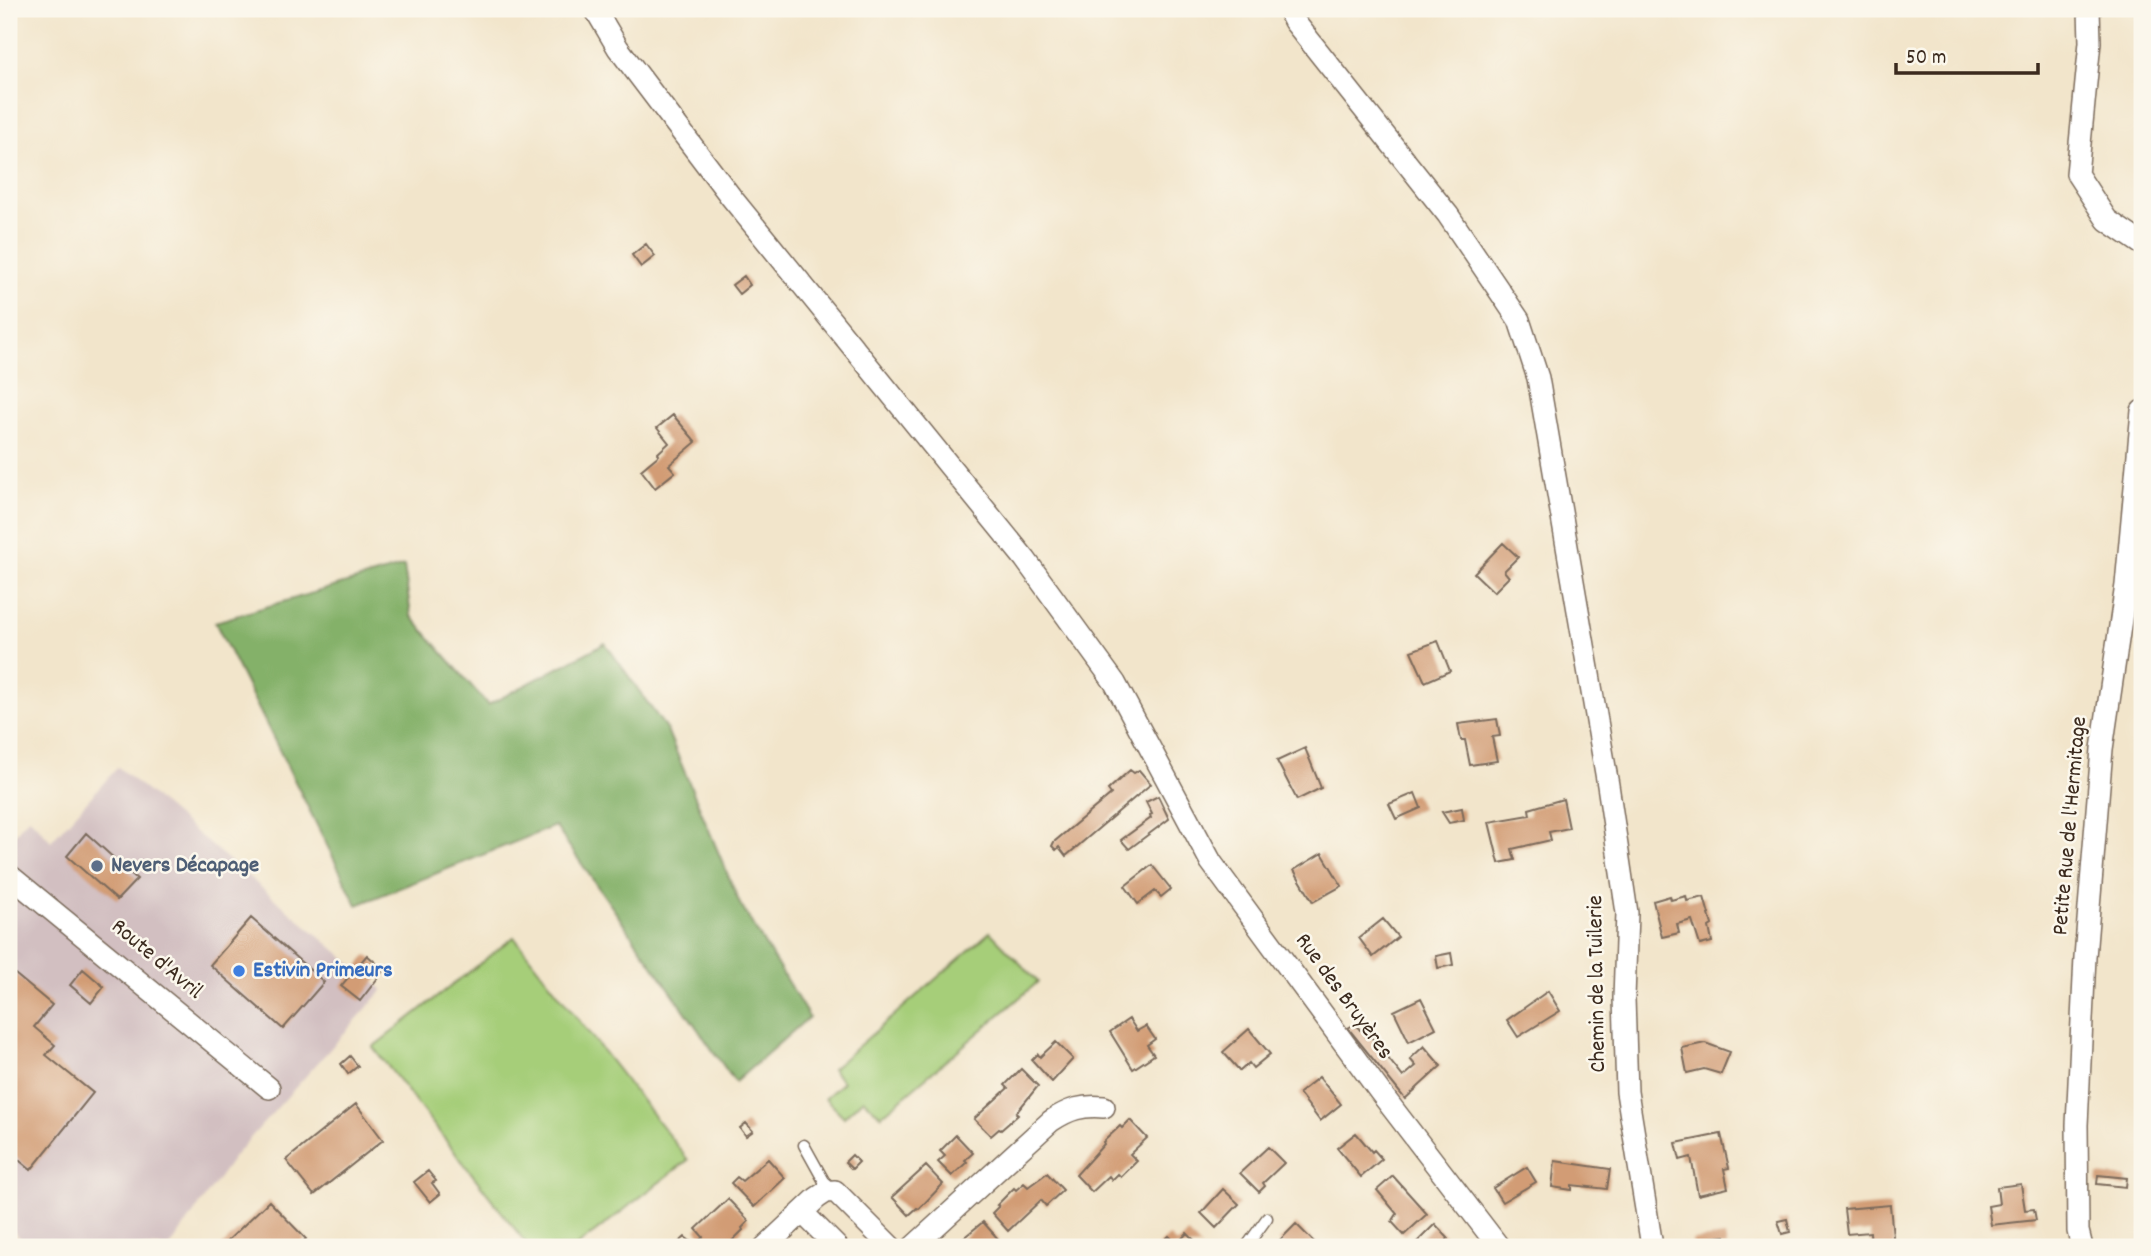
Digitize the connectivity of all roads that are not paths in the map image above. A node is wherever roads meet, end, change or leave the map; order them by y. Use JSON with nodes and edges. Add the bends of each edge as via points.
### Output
{"nodes":[{"id":1,"x":595,"y":9,"type":"edge"},
{"id":2,"x":1288,"y":9,"type":"edge"},
{"id":3,"x":2089,"y":9,"type":"edge"},
{"id":4,"x":2142,"y":244,"type":"edge"},
{"id":5,"x":2142,"y":411,"type":"edge"},
{"id":6,"x":9,"y":873,"type":"edge"},
{"id":7,"x":269,"y":1088,"type":"dead end"},
{"id":8,"x":1104,"y":1107,"type":"dead end"},
{"id":9,"x":804,"y":1145,"type":"dead end"},
{"id":10,"x":835,"y":1191,"type":"junction"},
{"id":11,"x":802,"y":1212,"type":"junction"},
{"id":12,"x":1267,"y":1218,"type":"dead end"},
{"id":13,"x":765,"y":1247,"type":"edge"},
{"id":14,"x":837,"y":1247,"type":"edge"},
{"id":15,"x":891,"y":1247,"type":"edge"},
{"id":16,"x":913,"y":1247,"type":"edge"},
{"id":17,"x":1246,"y":1247,"type":"edge"},
{"id":18,"x":1499,"y":1247,"type":"edge"},
{"id":19,"x":1650,"y":1247,"type":"edge"},
{"id":20,"x":2082,"y":1247,"type":"edge"}],
"edges":[{"from":1,"to":18,"type":"street","name":"Rue des Bruyères","via":[[618,48],[732,197],[1025,559],[1115,683],[1211,862]]},
{"from":2,"to":19,"type":"street","name":"Chemin de la Tuilerie","via":[[1448,215],[1519,320],[1538,378],[1627,913],[1628,1092]]},
{"from":3,"to":4,"type":"street","via":[[2077,174],[2107,220]]},
{"from":5,"to":20,"type":"street","name":"Petite Rue de l'Hermitage","via":[[2126,585],[2102,749],[2085,957],[2077,1125]]},
{"from":6,"to":7,"type":"street","name":"Route d'Avril"},
{"from":8,"to":16,"type":"street","via":[[1068,1110],[1051,1121]]},
{"from":9,"to":10,"type":"lane","via":[[824,1181]]},
{"from":10,"to":11,"type":"street","via":[[826,1192]]},
{"from":10,"to":15,"type":"street"},
{"from":11,"to":13,"type":"street"},
{"from":11,"to":14,"type":"street"},
{"from":12,"to":17,"type":"lane"}]}
